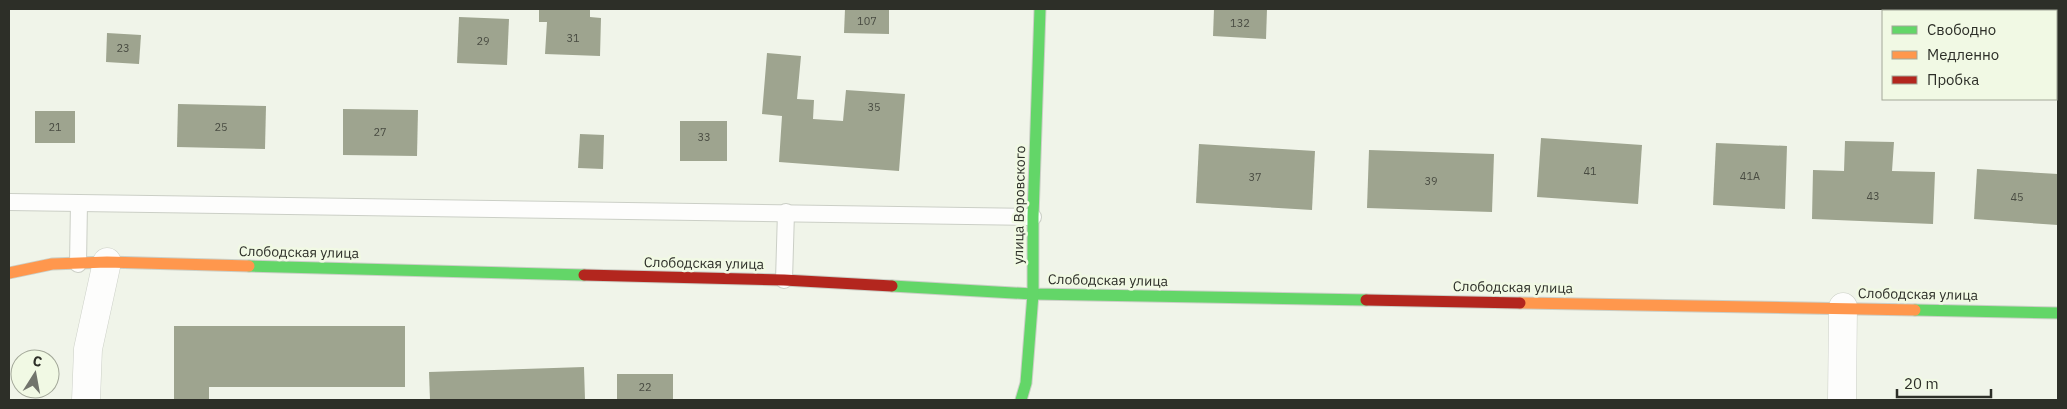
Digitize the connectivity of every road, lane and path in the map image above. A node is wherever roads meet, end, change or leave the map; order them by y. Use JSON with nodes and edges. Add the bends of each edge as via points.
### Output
{"nodes":[{"id":1,"x":1040,"y":9,"type":"edge"},
{"id":2,"x":9,"y":202,"type":"edge"},
{"id":3,"x":79,"y":203,"type":"junction"},
{"id":4,"x":786,"y":212,"type":"junction"},
{"id":5,"x":1033,"y":217,"type":"junction"},
{"id":6,"x":107,"y":262,"type":"junction"},
{"id":7,"x":78,"y":264,"type":"junction"},
{"id":8,"x":9,"y":273,"type":"edge"},
{"id":9,"x":784,"y":280,"type":"junction"},
{"id":10,"x":1033,"y":294,"type":"junction"},
{"id":11,"x":1843,"y":307,"type":"junction"},
{"id":12,"x":2058,"y":313,"type":"edge"},
{"id":13,"x":86,"y":400,"type":"edge"},
{"id":14,"x":1021,"y":400,"type":"edge"},
{"id":15,"x":1842,"y":400,"type":"edge"}],
"edges":[{"from":1,"to":5,"type":"street","name":"улица Воровского"},
{"from":2,"to":3,"type":"lane"},
{"from":3,"to":4,"type":"lane"},
{"from":3,"to":7,"type":"lane"},
{"from":4,"to":5,"type":"lane"},
{"from":4,"to":9,"type":"lane"},
{"from":5,"to":10,"type":"street","name":"улица Воровского"},
{"from":6,"to":7,"type":"street","name":"Слободская улица"},
{"from":6,"to":9,"type":"street","name":"Слободская улица"},
{"from":6,"to":13,"type":"street","via":[[88,349]]},
{"from":7,"to":8,"type":"street","name":"Слободская улица","via":[[52,264]]},
{"from":9,"to":10,"type":"street","name":"Слободская улица"},
{"from":10,"to":11,"type":"street","name":"Слободская улица"},
{"from":10,"to":14,"type":"street","name":"улица Воровского","via":[[1026,383]]},
{"from":11,"to":12,"type":"street","name":"Слободская улица"},
{"from":11,"to":15,"type":"street"}]}
